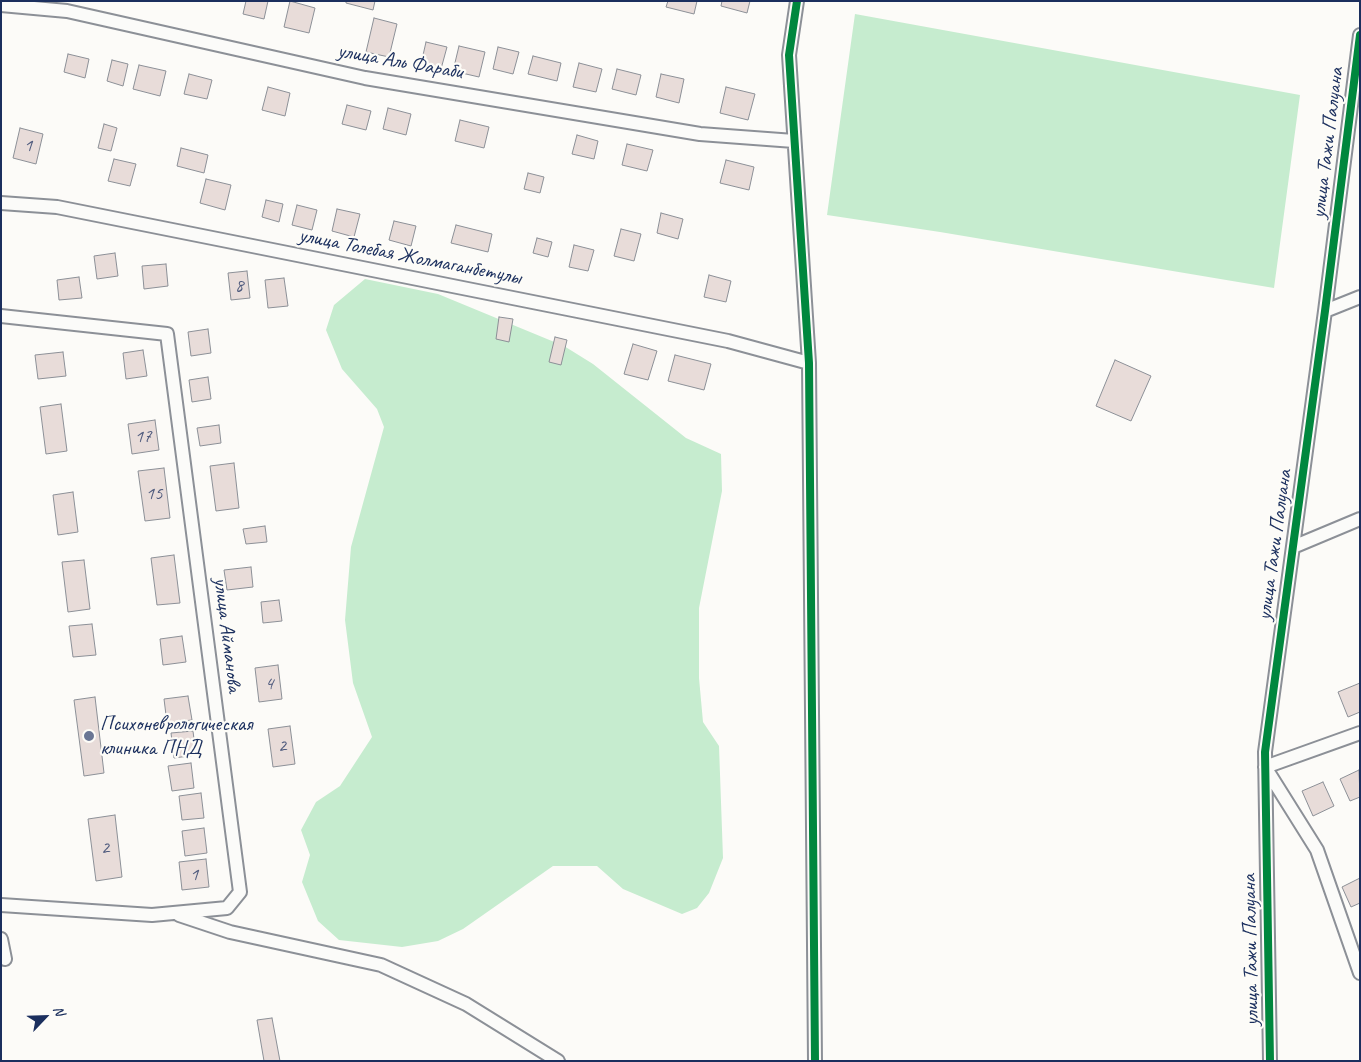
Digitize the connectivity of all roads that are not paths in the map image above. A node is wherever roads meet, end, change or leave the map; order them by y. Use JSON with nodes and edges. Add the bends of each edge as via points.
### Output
{"nodes":[{"id":1,"x":797,"y":1,"type":"edge"},
{"id":2,"x":1,"y":5,"type":"edge"},
{"id":3,"x":1360,"y":36,"type":"edge"},
{"id":4,"x":794,"y":141,"type":"junction"},
{"id":5,"x":1,"y":203,"type":"edge"},
{"id":6,"x":1360,"y":296,"type":"edge"},
{"id":7,"x":1324,"y":311,"type":"junction"},
{"id":8,"x":1,"y":316,"type":"edge"},
{"id":9,"x":809,"y":363,"type":"junction"},
{"id":10,"x":1360,"y":519,"type":"edge"},
{"id":11,"x":1293,"y":547,"type":"junction"},
{"id":12,"x":1360,"y":733,"type":"edge"},
{"id":13,"x":1265,"y":767,"type":"junction"},
{"id":14,"x":1,"y":905,"type":"edge"},
{"id":15,"x":174,"y":913,"type":"junction"},
{"id":16,"x":1,"y":939,"type":"edge"},
{"id":17,"x":5,"y":959,"type":"dead end"},
{"id":18,"x":1360,"y":973,"type":"edge"},
{"id":19,"x":558,"y":1061,"type":"edge"},
{"id":20,"x":814,"y":1061,"type":"edge"},
{"id":21,"x":1270,"y":1061,"type":"edge"}],
"edges":[{"from":1,"to":4,"type":"street","via":[[788,56]]},
{"from":2,"to":4,"type":"street","name":"улица Аль Фараби","via":[[67,11],[365,78],[700,134]]},
{"from":3,"to":7,"type":"street","name":"улица Тажи Палуана"},
{"from":4,"to":9,"type":"street"},
{"from":5,"to":9,"type":"street","name":"улица Толебая Жолмаганбетулы","via":[[56,207],[728,341]]},
{"from":6,"to":7,"type":"street"},
{"from":7,"to":11,"type":"street","name":"улица Тажи Палуана"},
{"from":8,"to":15,"type":"street","name":"улица Айманова","via":[[168,334],[240,892],[227,908]]},
{"from":9,"to":20,"type":"street"},
{"from":10,"to":11,"type":"street"},
{"from":11,"to":13,"type":"street","name":"улица Тажи Палуана"},
{"from":12,"to":13,"type":"street"},
{"from":13,"to":18,"type":"street","via":[[1316,850]]},
{"from":13,"to":21,"type":"street","name":"улица Тажи Палуана"},
{"from":14,"to":15,"type":"street","name":"улица Айманова","via":[[152,915]]},
{"from":15,"to":19,"type":"street","via":[[230,932],[381,965],[466,1004]]},
{"from":16,"to":17,"type":"street"}]}
